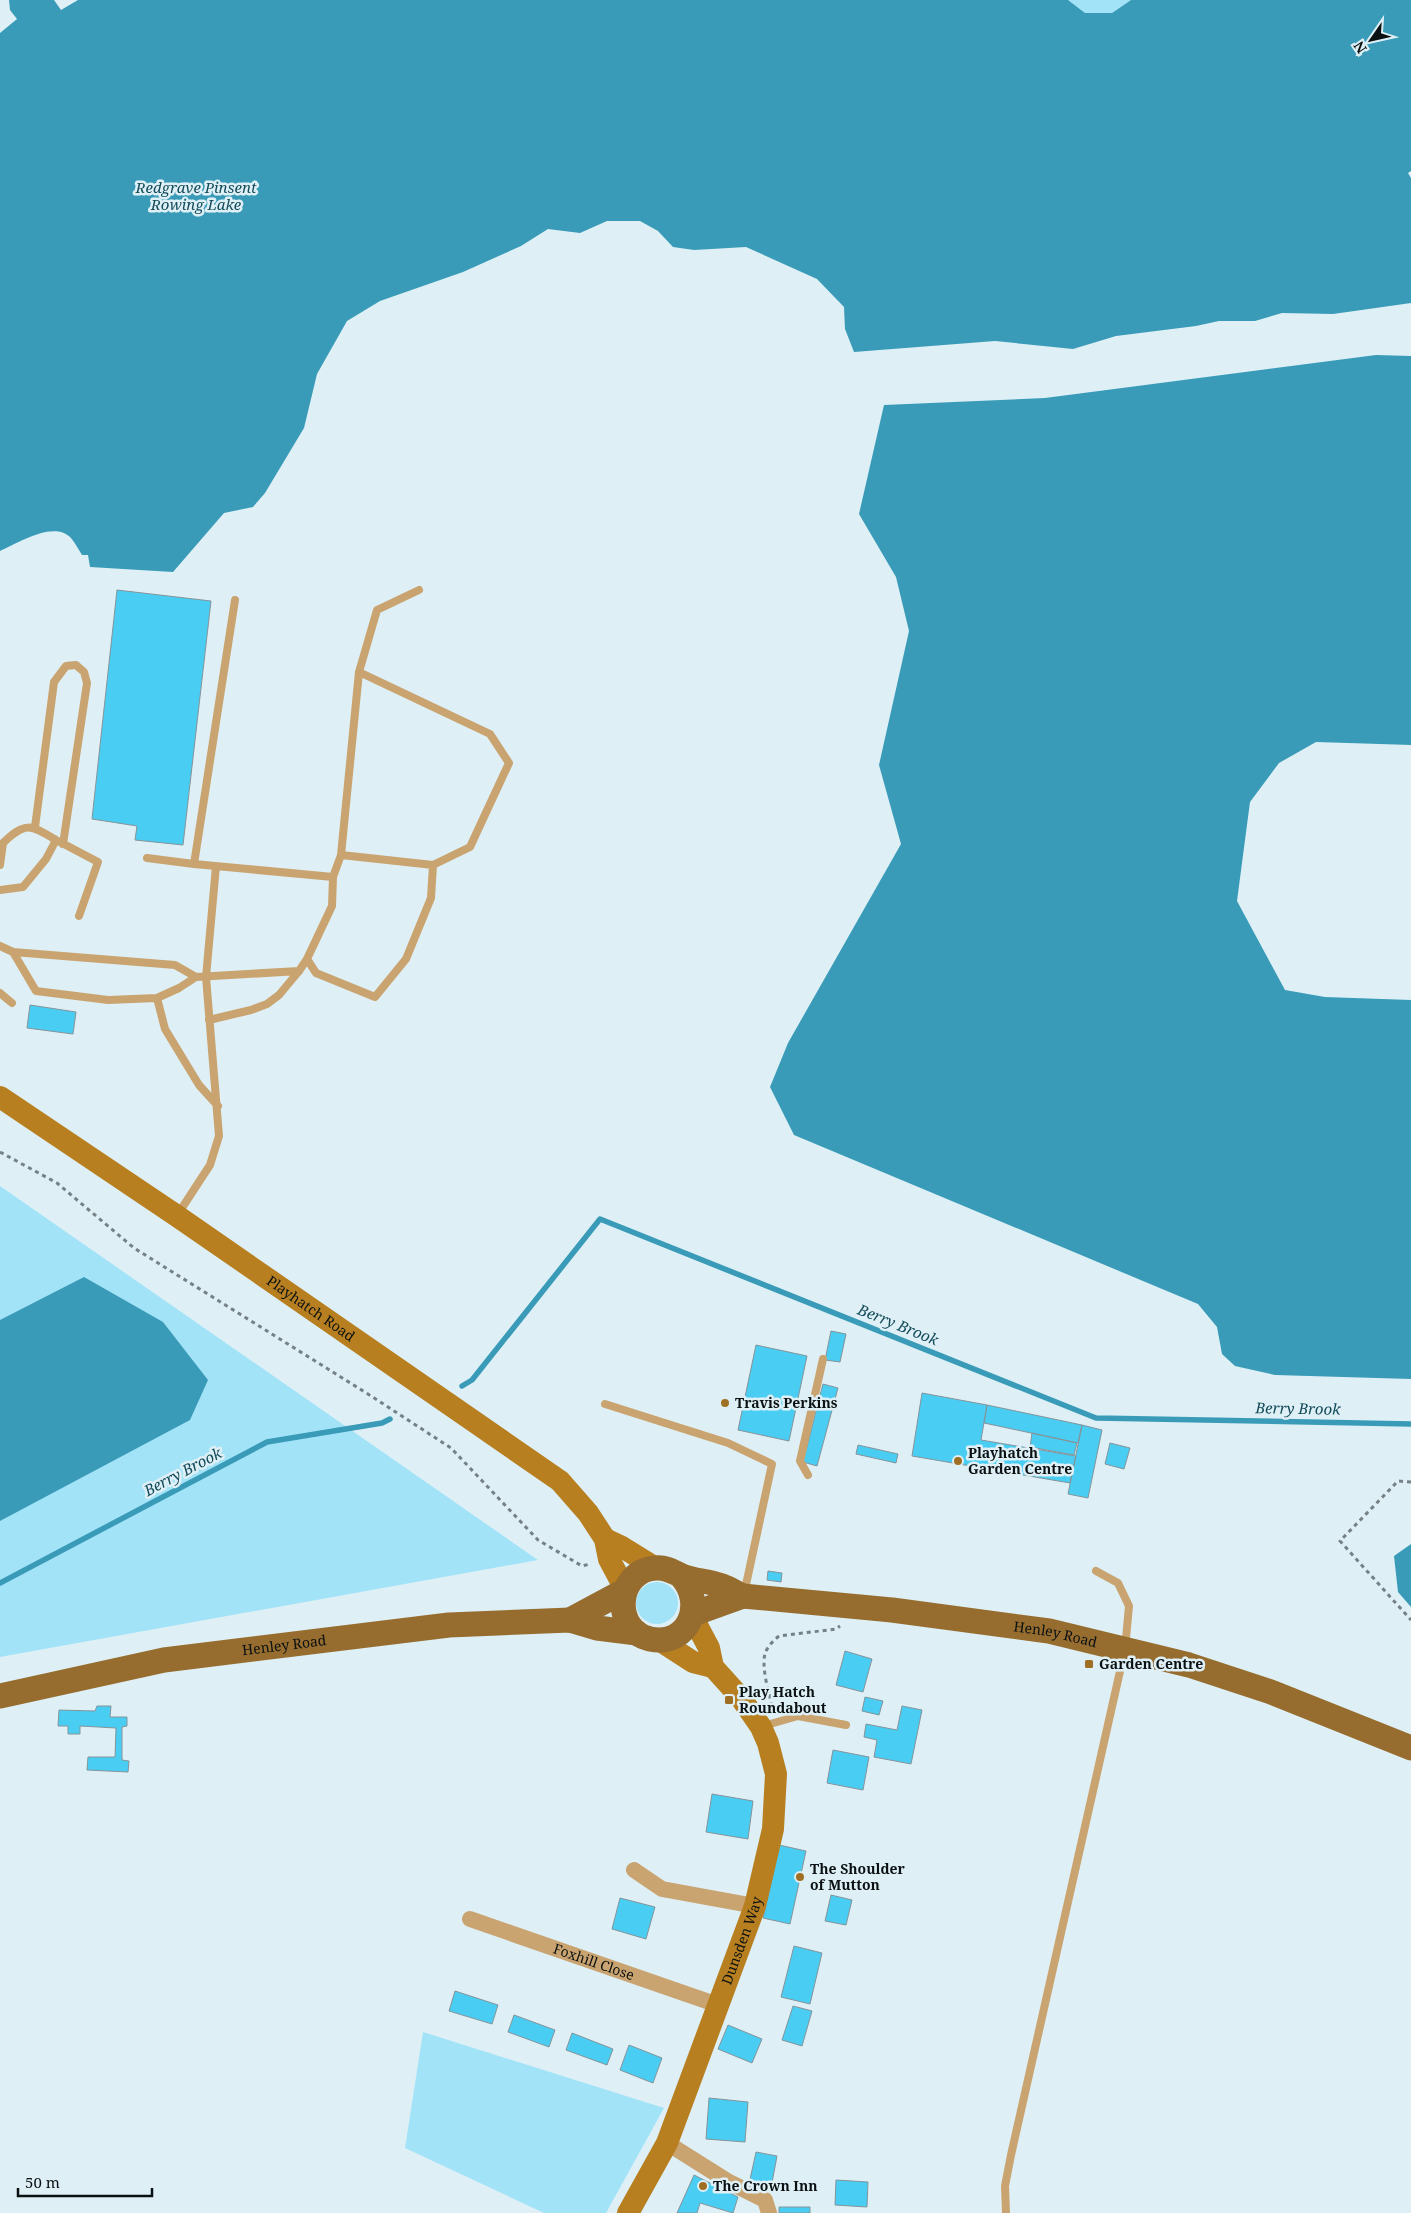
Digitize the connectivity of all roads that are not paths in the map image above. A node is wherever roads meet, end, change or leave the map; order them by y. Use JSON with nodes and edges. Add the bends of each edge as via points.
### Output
{"nodes":[{"id":1,"x":419,"y":590,"type":"dead end"},
{"id":2,"x":235,"y":600,"type":"dead end"},
{"id":3,"x":359,"y":672,"type":"junction"},
{"id":4,"x":35,"y":827,"type":"junction"},
{"id":5,"x":59,"y":842,"type":"junction"},
{"id":6,"x":341,"y":855,"type":"junction"},
{"id":7,"x":147,"y":858,"type":"dead end"},
{"id":8,"x":194,"y":864,"type":"junction"},
{"id":9,"x":433,"y":865,"type":"junction"},
{"id":10,"x":0,"y":866,"type":"edge"},
{"id":11,"x":216,"y":866,"type":"junction"},
{"id":12,"x":333,"y":878,"type":"junction"},
{"id":13,"x":0,"y":890,"type":"edge"},
{"id":14,"x":79,"y":916,"type":"dead end"},
{"id":15,"x":0,"y":946,"type":"edge"},
{"id":16,"x":13,"y":952,"type":"junction"},
{"id":17,"x":308,"y":959,"type":"junction"},
{"id":18,"x":299,"y":971,"type":"junction"},
{"id":19,"x":206,"y":976,"type":"junction"},
{"id":20,"x":196,"y":977,"type":"junction"},
{"id":21,"x":0,"y":994,"type":"edge"},
{"id":22,"x":157,"y":998,"type":"junction"},
{"id":23,"x":12,"y":1003,"type":"dead end"},
{"id":24,"x":209,"y":1020,"type":"junction"},
{"id":25,"x":0,"y":1097,"type":"edge"},
{"id":26,"x":218,"y":1106,"type":"junction"},
{"id":27,"x":177,"y":1216,"type":"junction"},
{"id":28,"x":823,"y":1359,"type":"dead end"},
{"id":29,"x":605,"y":1404,"type":"dead end"},
{"id":30,"x":808,"y":1475,"type":"dead end"},
{"id":31,"x":607,"y":1549,"type":"junction"},
{"id":32,"x":656,"y":1568,"type":"junction"},
{"id":33,"x":1096,"y":1571,"type":"dead end"},
{"id":34,"x":681,"y":1576,"type":"junction"},
{"id":35,"x":625,"y":1590,"type":"junction"},
{"id":36,"x":743,"y":1596,"type":"junction"},
{"id":37,"x":692,"y":1615,"type":"junction"},
{"id":38,"x":570,"y":1620,"type":"junction"},
{"id":39,"x":648,"y":1636,"type":"junction"},
{"id":40,"x":1125,"y":1649,"type":"junction"},
{"id":41,"x":713,"y":1667,"type":"junction"},
{"id":42,"x":0,"y":1696,"type":"edge"},
{"id":43,"x":768,"y":1724,"type":"junction"},
{"id":44,"x":846,"y":1725,"type":"dead end"},
{"id":45,"x":1411,"y":1748,"type":"edge"},
{"id":46,"x":634,"y":1870,"type":"dead end"},
{"id":47,"x":755,"y":1906,"type":"junction"},
{"id":48,"x":470,"y":1920,"type":"dead end"},
{"id":49,"x":718,"y":2005,"type":"junction"},
{"id":50,"x":667,"y":2143,"type":"junction"},
{"id":51,"x":628,"y":2213,"type":"edge"},
{"id":52,"x":769,"y":2213,"type":"edge"},
{"id":53,"x":1006,"y":2213,"type":"edge"}],
"edges":[{"from":1,"to":3,"type":"lane","via":[[377,610]]},
{"from":2,"to":8,"type":"lane"},
{"from":3,"to":6,"type":"lane"},
{"from":3,"to":9,"type":"lane","via":[[490,734],[509,763],[470,847]]},
{"from":4,"to":5,"type":"lane"},
{"from":4,"to":5,"type":"lane","via":[[54,682],[66,666],[76,665],[84,672],[87,683]]},
{"from":4,"to":10,"type":"lane","via":[[17,829],[3,843]]},
{"from":5,"to":13,"type":"lane","via":[[23,887]]},
{"from":5,"to":14,"type":"lane","via":[[98,862]]},
{"from":6,"to":9,"type":"lane"},
{"from":6,"to":12,"type":"lane"},
{"from":7,"to":8,"type":"lane"},
{"from":8,"to":11,"type":"lane"},
{"from":9,"to":17,"type":"lane","via":[[431,898],[406,959],[375,997],[316,973]]},
{"from":11,"to":12,"type":"lane"},
{"from":11,"to":19,"type":"lane"},
{"from":12,"to":17,"type":"lane","via":[[332,906]]},
{"from":15,"to":16,"type":"lane"},
{"from":16,"to":20,"type":"lane","via":[[176,965]]},
{"from":16,"to":22,"type":"lane","via":[[36,991],[108,1000]]},
{"from":17,"to":18,"type":"lane"},
{"from":18,"to":19,"type":"lane"},
{"from":18,"to":24,"type":"lane","via":[[267,1004]]},
{"from":19,"to":20,"type":"lane"},
{"from":19,"to":24,"type":"lane"},
{"from":20,"to":22,"type":"lane"},
{"from":21,"to":23,"type":"lane"},
{"from":22,"to":26,"type":"lane","via":[[165,1029],[199,1085]]},
{"from":24,"to":26,"type":"lane"},
{"from":25,"to":27,"type":"main road","name":"Playhatch Road"},
{"from":26,"to":27,"type":"lane","via":[[219,1136],[210,1165]]},
{"from":27,"to":31,"type":"main road","name":"Playhatch Road","via":[[560,1481],[588,1513]]},
{"from":28,"to":30,"type":"lane","via":[[800,1461]]},
{"from":29,"to":36,"type":"lane","via":[[728,1443],[772,1464]]},
{"from":31,"to":32,"type":"main road","via":[[622,1547]]},
{"from":31,"to":35,"type":"main road","name":"Playhatch Road"},
{"from":32,"to":34,"type":"main road"},
{"from":32,"to":35,"type":"main road","via":[[638,1574]]},
{"from":33,"to":40,"type":"lane","via":[[1118,1584],[1129,1606]]},
{"from":34,"to":36,"type":"main road","name":"Henley Road","via":[[722,1586]]},
{"from":34,"to":37,"type":"main road","via":[[692,1593]]},
{"from":35,"to":38,"type":"main road","name":"Henley Road"},
{"from":35,"to":39,"type":"main road","via":[[622,1600],[625,1618]]},
{"from":36,"to":37,"type":"main road","name":"Henley Road"},
{"from":36,"to":40,"type":"main road","name":"Henley Road","via":[[864,1607],[1049,1631]]},
{"from":37,"to":39,"type":"main road","via":[[675,1635]]},
{"from":37,"to":41,"type":"main road","name":"Dunsden Way","via":[[709,1648]]},
{"from":38,"to":39,"type":"main road","name":"Henley Road","via":[[596,1628]]},
{"from":38,"to":42,"type":"main road","name":"Henley Road","via":[[449,1625],[164,1660]]},
{"from":39,"to":41,"type":"main road","via":[[693,1662]]},
{"from":40,"to":45,"type":"main road","name":"Henley Road","via":[[1189,1665],[1271,1692]]},
{"from":40,"to":53,"type":"lane","via":[[1004,2186]]},
{"from":41,"to":43,"type":"main road","name":"Dunsden Way"},
{"from":43,"to":44,"type":"lane","via":[[798,1716]]},
{"from":43,"to":47,"type":"main road","name":"Dunsden Way","via":[[768,1743],[776,1774],[776,1802]]},
{"from":46,"to":47,"type":"street","via":[[662,1888]]},
{"from":47,"to":49,"type":"main road","name":"Dunsden Way"},
{"from":48,"to":49,"type":"street","name":"Foxhill Close"},
{"from":49,"to":50,"type":"main road","name":"Dunsden Way"},
{"from":50,"to":51,"type":"main road","name":"Dunsden Way"},
{"from":50,"to":52,"type":"street","via":[[729,2182],[765,2200]]}]}
